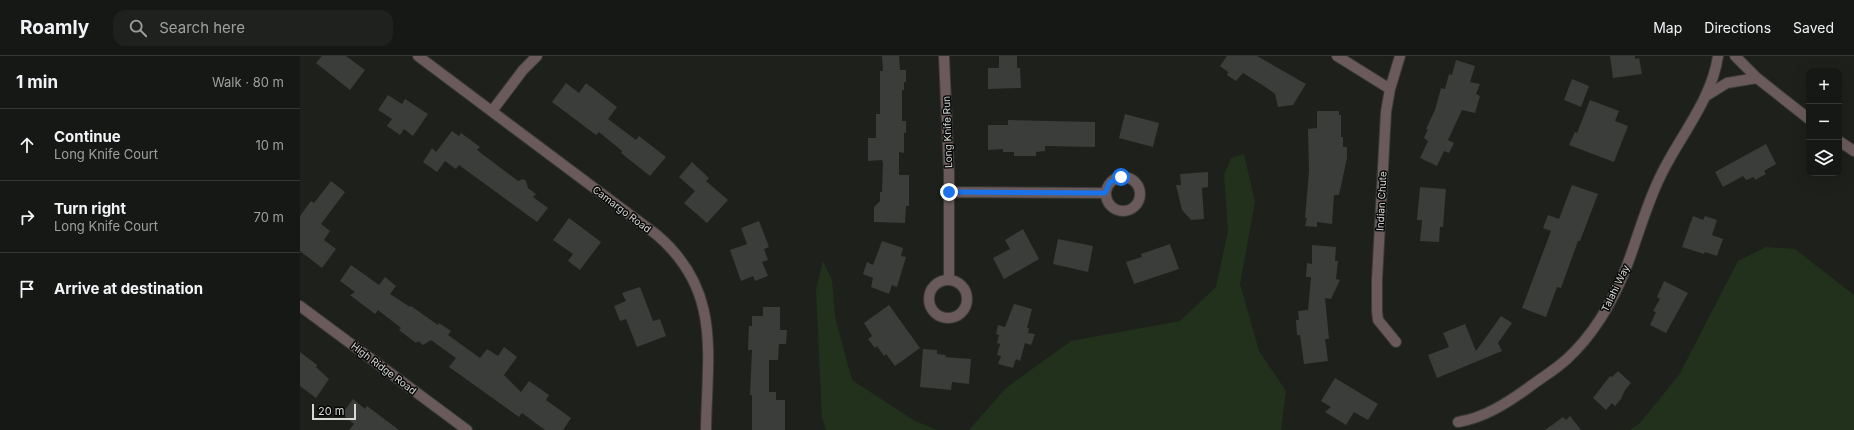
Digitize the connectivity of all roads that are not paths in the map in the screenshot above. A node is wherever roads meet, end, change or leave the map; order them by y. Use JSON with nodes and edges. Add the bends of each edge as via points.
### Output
{"nodes":[{"id":1,"x":418,"y":56,"type":"edge"},
{"id":2,"x":537,"y":56,"type":"edge"},
{"id":3,"x":944,"y":56,"type":"edge"},
{"id":4,"x":1337,"y":56,"type":"edge"},
{"id":5,"x":1400,"y":56,"type":"edge"},
{"id":6,"x":1718,"y":56,"type":"edge"},
{"id":7,"x":1735,"y":56,"type":"edge"},
{"id":8,"x":1757,"y":78,"type":"junction"},
{"id":9,"x":1390,"y":89,"type":"junction"},
{"id":10,"x":1706,"y":96,"type":"junction"},
{"id":11,"x":492,"y":112,"type":"junction"},
{"id":12,"x":1806,"y":117,"type":"edge"},
{"id":13,"x":1842,"y":143,"type":"edge"},
{"id":14,"x":1854,"y":151,"type":"edge"},
{"id":15,"x":949,"y":192,"type":"junction"},
{"id":16,"x":1105,"y":193,"type":"dead end"},
{"id":17,"x":949,"y":280,"type":"dead end"},
{"id":18,"x":300,"y":306,"type":"edge"},
{"id":19,"x":1396,"y":342,"type":"dead end"},
{"id":20,"x":1458,"y":422,"type":"dead end"},
{"id":21,"x":467,"y":430,"type":"edge"},
{"id":22,"x":706,"y":430,"type":"edge"}],
"edges":[{"from":1,"to":11,"type":"street","name":"Camargo Road"},
{"from":2,"to":11,"type":"street","via":[[523,70]]},
{"from":3,"to":15,"type":"street","name":"Long Knife Run"},
{"from":4,"to":9,"type":"street"},
{"from":5,"to":9,"type":"street","name":"Indian Chute"},
{"from":6,"to":10,"type":"street","name":"Talahi Way","via":[[1716,71]]},
{"from":7,"to":8,"type":"street"},
{"from":8,"to":10,"type":"street","name":"Talahi Way","via":[[1727,83]]},
{"from":8,"to":12,"type":"street"},
{"from":9,"to":19,"type":"street","name":"Indian Chute","via":[[1384,150],[1377,311],[1378,320]]},
{"from":10,"to":20,"type":"street","name":"Talahi Way","via":[[1660,176],[1626,269],[1606,309],[1592,329],[1568,358],[1524,391],[1496,408],[1470,420]]},
{"from":11,"to":22,"type":"street","name":"Camargo Road","via":[[657,235],[687,268],[701,295],[707,324]]},
{"from":13,"to":14,"type":"street"},
{"from":15,"to":16,"type":"street"},
{"from":15,"to":17,"type":"street","name":"Long Knife Run"},
{"from":18,"to":21,"type":"street","name":"High Ridge Road"}]}
